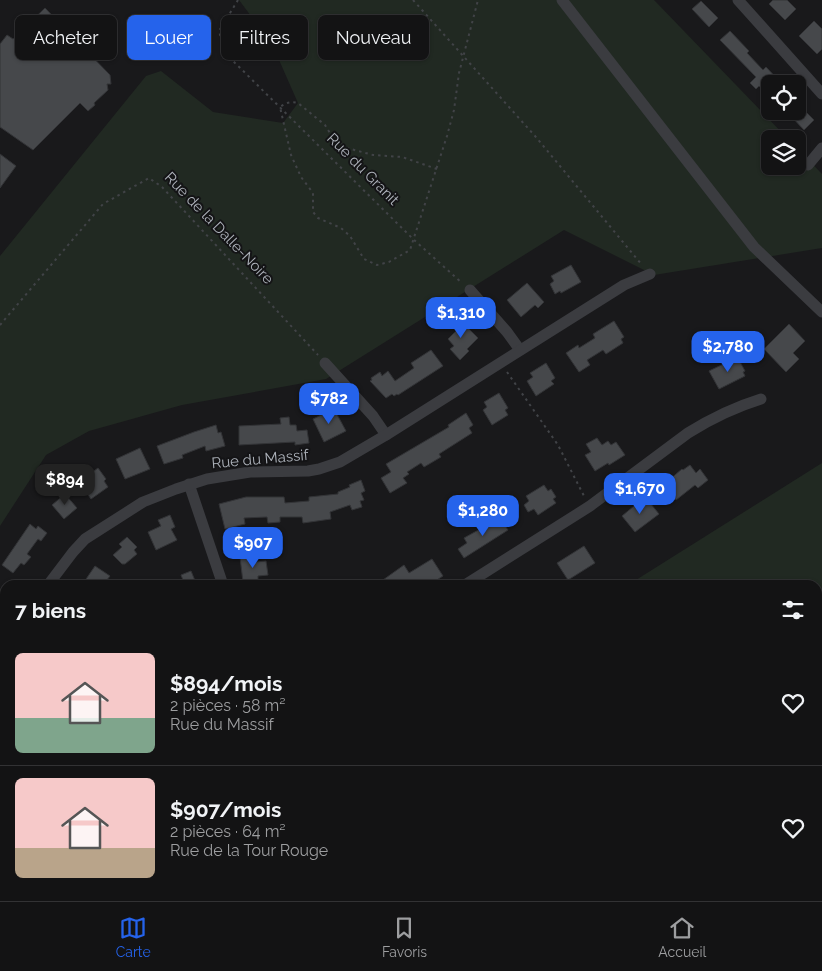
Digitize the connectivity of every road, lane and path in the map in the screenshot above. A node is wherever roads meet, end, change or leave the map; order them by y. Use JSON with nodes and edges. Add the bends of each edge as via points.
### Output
{"nodes":[{"id":1,"x":238,"y":0,"type":"edge"},
{"id":2,"x":413,"y":0,"type":"edge"},
{"id":3,"x":478,"y":0,"type":"edge"},
{"id":4,"x":562,"y":0,"type":"edge"},
{"id":5,"x":738,"y":0,"type":"edge"},
{"id":6,"x":463,"y":56,"type":"junction"},
{"id":7,"x":822,"y":94,"type":"edge"},
{"id":8,"x":280,"y":107,"type":"junction"},
{"id":9,"x":822,"y":148,"type":"edge"},
{"id":10,"x":808,"y":165,"type":"dead end"},
{"id":11,"x":437,"y":168,"type":"junction"},
{"id":12,"x":413,"y":239,"type":"junction"},
{"id":13,"x":650,"y":274,"type":"joint"},
{"id":14,"x":470,"y":290,"type":"joint"},
{"id":15,"x":822,"y":312,"type":"edge"},
{"id":16,"x":0,"y":325,"type":"edge"},
{"id":17,"x":520,"y":350,"type":"junction"},
{"id":18,"x":500,"y":362,"type":"junction"},
{"id":19,"x":326,"y":363,"type":"joint"},
{"id":20,"x":761,"y":400,"type":"dead end"},
{"id":21,"x":386,"y":435,"type":"junction"},
{"id":22,"x":189,"y":484,"type":"junction"},
{"id":23,"x":585,"y":498,"type":"dead end"},
{"id":24,"x":52,"y":580,"type":"edge"},
{"id":25,"x":221,"y":580,"type":"edge"},
{"id":26,"x":474,"y":580,"type":"edge"}],
"edges":[{"from":1,"to":8,"type":"path","name":"Rue du Granit","via":[[219,31],[225,53]]},
{"from":2,"to":6,"type":"path"},
{"from":3,"to":6,"type":"path"},
{"from":4,"to":15,"type":"street","via":[[754,247]]},
{"from":5,"to":7,"type":"street"},
{"from":6,"to":11,"type":"path","via":[[454,110]]},
{"from":6,"to":13,"type":"path","via":[[535,136]]},
{"from":8,"to":11,"type":"path","via":[[286,103],[298,103],[326,125],[333,138],[347,148],[374,155],[402,157]]},
{"from":8,"to":12,"type":"path","name":"Rue du Granit"},
{"from":8,"to":12,"type":"path","via":[[291,155],[313,193],[313,212],[318,218],[341,228],[364,259],[377,265],[410,250]]},
{"from":9,"to":10,"type":"street"},
{"from":11,"to":12,"type":"path"},
{"from":12,"to":14,"type":"path","name":"Rue du Granit"},
{"from":13,"to":17,"type":"street","name":"Rue du Massif","via":[[624,285]]},
{"from":14,"to":17,"type":"street"},
{"from":16,"to":19,"type":"path","name":"Rue de la Dalle-Noire","via":[[103,204],[149,178],[162,187]]},
{"from":17,"to":18,"type":"street","name":"Rue du Massif"},
{"from":18,"to":21,"type":"street","name":"Rue du Massif"},
{"from":18,"to":23,"type":"path","via":[[558,446]]},
{"from":19,"to":21,"type":"street"},
{"from":20,"to":26,"type":"street","via":[[736,407],[705,422],[590,506]]},
{"from":21,"to":22,"type":"street","name":"Rue du Massif","via":[[354,455],[319,469],[229,475]]},
{"from":22,"to":24,"type":"street","name":"Rue du Massif","via":[[143,502],[85,539]]},
{"from":22,"to":25,"type":"street"}]}
